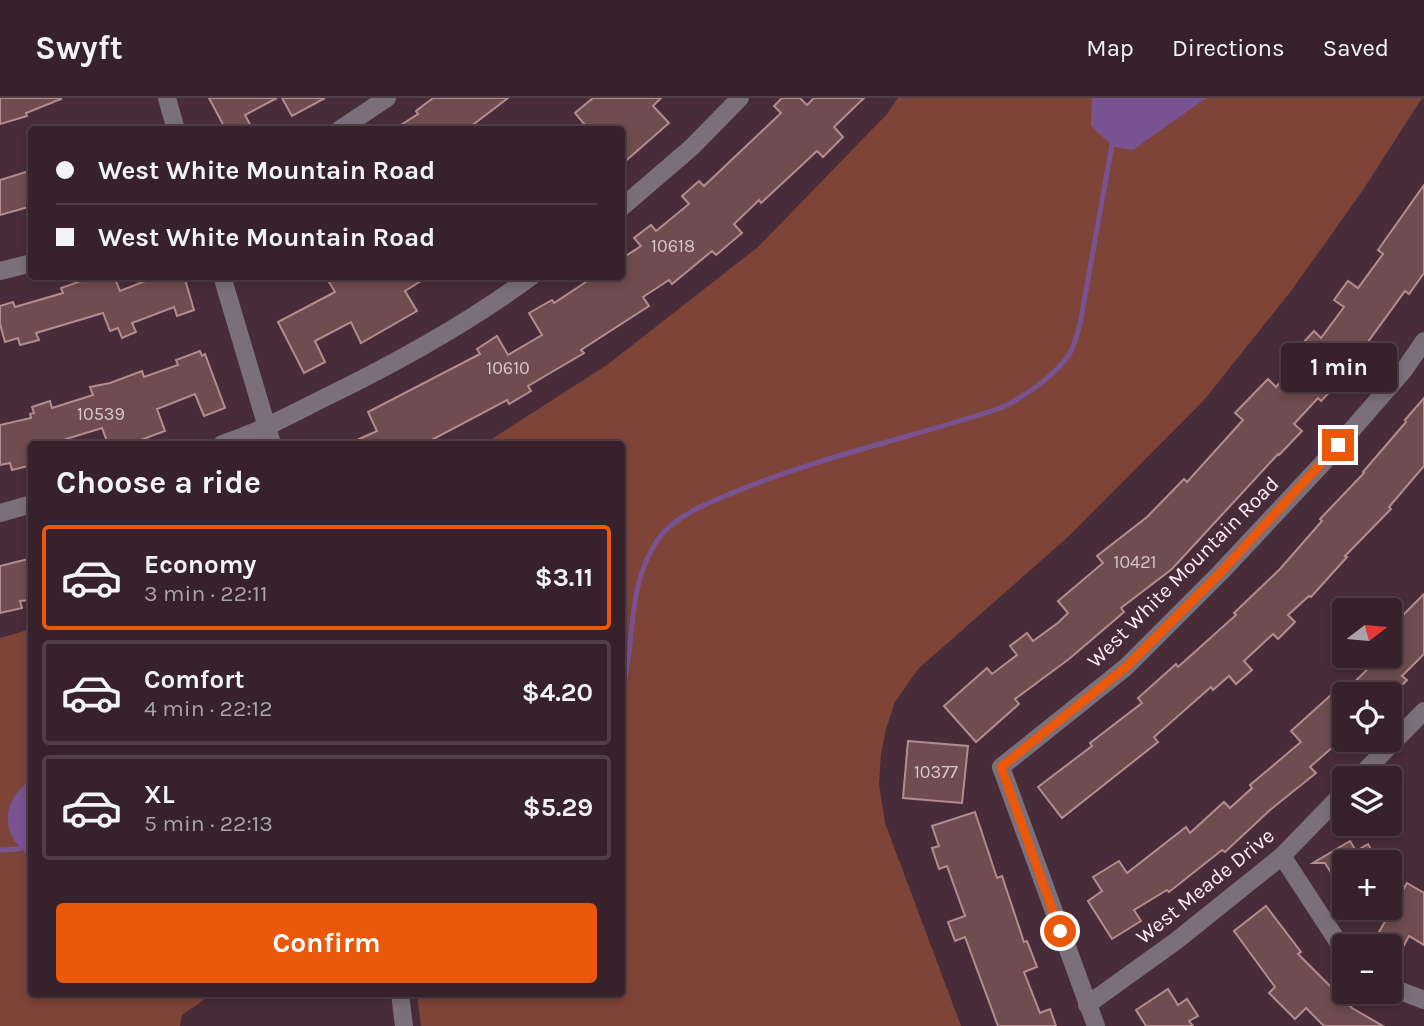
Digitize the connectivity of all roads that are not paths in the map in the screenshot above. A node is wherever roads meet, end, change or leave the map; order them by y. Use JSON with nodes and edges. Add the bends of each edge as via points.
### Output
{"nodes":[{"id":1,"x":166,"y":98,"type":"edge"},
{"id":2,"x":387,"y":98,"type":"edge"},
{"id":3,"x":740,"y":98,"type":"edge"},
{"id":4,"x":175,"y":126,"type":"edge"},
{"id":5,"x":345,"y":126,"type":"edge"},
{"id":6,"x":625,"y":205,"type":"edge"},
{"id":7,"x":28,"y":264,"type":"edge"},
{"id":8,"x":0,"y":271,"type":"edge"},
{"id":9,"x":223,"y":280,"type":"edge"},
{"id":10,"x":527,"y":280,"type":"edge"},
{"id":11,"x":1424,"y":341,"type":"edge"},
{"id":12,"x":266,"y":426,"type":"junction"},
{"id":13,"x":229,"y":441,"type":"edge"},
{"id":14,"x":271,"y":441,"type":"edge"},
{"id":15,"x":28,"y":505,"type":"edge"},
{"id":16,"x":0,"y":513,"type":"edge"},
{"id":17,"x":1424,"y":711,"type":"edge"},
{"id":18,"x":1370,"y":766,"type":"edge"},
{"id":19,"x":1332,"y":804,"type":"edge"},
{"id":20,"x":1282,"y":856,"type":"junction"},
{"id":21,"x":1333,"y":934,"type":"edge"},
{"id":22,"x":1402,"y":992,"type":"edge"},
{"id":23,"x":400,"y":997,"type":"edge"},
{"id":24,"x":1424,"y":1000,"type":"edge"},
{"id":25,"x":1087,"y":1005,"type":"junction"},
{"id":26,"x":404,"y":1026,"type":"edge"},
{"id":27,"x":1096,"y":1026,"type":"edge"}],
"edges":[{"from":1,"to":4,"type":"street"},
{"from":2,"to":5,"type":"street"},
{"from":3,"to":6,"type":"street"},
{"from":7,"to":8,"type":"street"},
{"from":9,"to":12,"type":"street"},
{"from":10,"to":12,"type":"street","via":[[391,365]]},
{"from":11,"to":25,"type":"street","name":"West White Mountain Road","via":[[1404,370],[1221,572],[1126,667],[1001,767]]},
{"from":12,"to":13,"type":"street"},
{"from":12,"to":14,"type":"street"},
{"from":15,"to":16,"type":"street"},
{"from":17,"to":18,"type":"street"},
{"from":19,"to":20,"type":"street","name":"West Meade Drive"},
{"from":20,"to":21,"type":"street"},
{"from":20,"to":25,"type":"street","name":"West Meade Drive"},
{"from":22,"to":24,"type":"street"},
{"from":23,"to":26,"type":"street"},
{"from":25,"to":27,"type":"street","name":"West White Mountain Road"}]}
